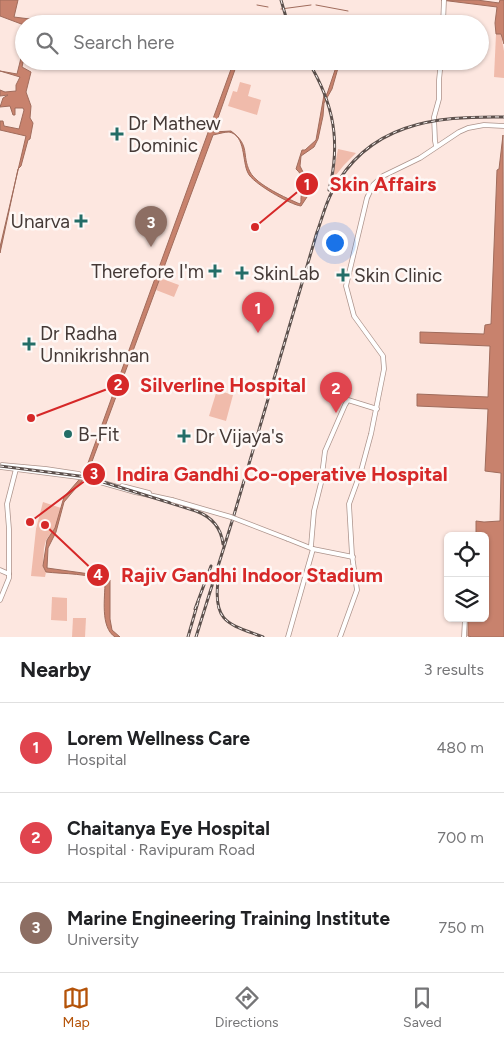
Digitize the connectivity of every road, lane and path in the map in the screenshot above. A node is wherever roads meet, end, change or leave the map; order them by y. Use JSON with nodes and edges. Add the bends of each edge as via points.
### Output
{"nodes":[{"id":1,"x":444,"y":0,"type":"edge"},
{"id":2,"x":443,"y":15,"type":"edge"},
{"id":3,"x":440,"y":70,"type":"edge"},
{"id":4,"x":504,"y":126,"type":"edge"},
{"id":5,"x":438,"y":145,"type":"junction"},
{"id":6,"x":376,"y":408,"type":"junction"},
{"id":7,"x":0,"y":466,"type":"edge"},
{"id":8,"x":15,"y":469,"type":"junction"},
{"id":9,"x":312,"y":548,"type":"junction"},
{"id":10,"x":351,"y":556,"type":"junction"},
{"id":11,"x":0,"y":570,"type":"edge"},
{"id":12,"x":8,"y":573,"type":"junction"},
{"id":13,"x":0,"y":596,"type":"edge"},
{"id":14,"x":0,"y":600,"type":"edge"},
{"id":15,"x":465,"y":622,"type":"edge"},
{"id":16,"x":288,"y":636,"type":"edge"},
{"id":17,"x":339,"y":637,"type":"edge"},
{"id":18,"x":464,"y":637,"type":"edge"}],
"edges":[{"from":1,"to":2,"type":"main road"},
{"from":3,"to":5,"type":"main road","via":[[439,99],[434,117]]},
{"from":4,"to":5,"type":"main road","via":[[468,128]]},
{"from":5,"to":6,"type":"main road","via":[[389,172],[373,185],[361,218],[346,290],[354,316],[382,357]]},
{"from":6,"to":9,"type":"main road","via":[[348,400],[345,404],[325,451],[314,511]]},
{"from":6,"to":10,"type":"main road","via":[[346,504]]},
{"from":7,"to":8,"type":"main road"},
{"from":8,"to":9,"type":"main road","bridge":true,"via":[[60,471],[84,476],[231,517]]},
{"from":8,"to":12,"type":"main road","via":[[5,504]]},
{"from":9,"to":10,"type":"main road"},
{"from":9,"to":16,"type":"main road"},
{"from":10,"to":17,"type":"main road","via":[[355,592]]},
{"from":11,"to":12,"type":"main road"},
{"from":12,"to":13,"type":"main road"},
{"from":12,"to":14,"type":"main road"},
{"from":15,"to":18,"type":"main road"}]}
